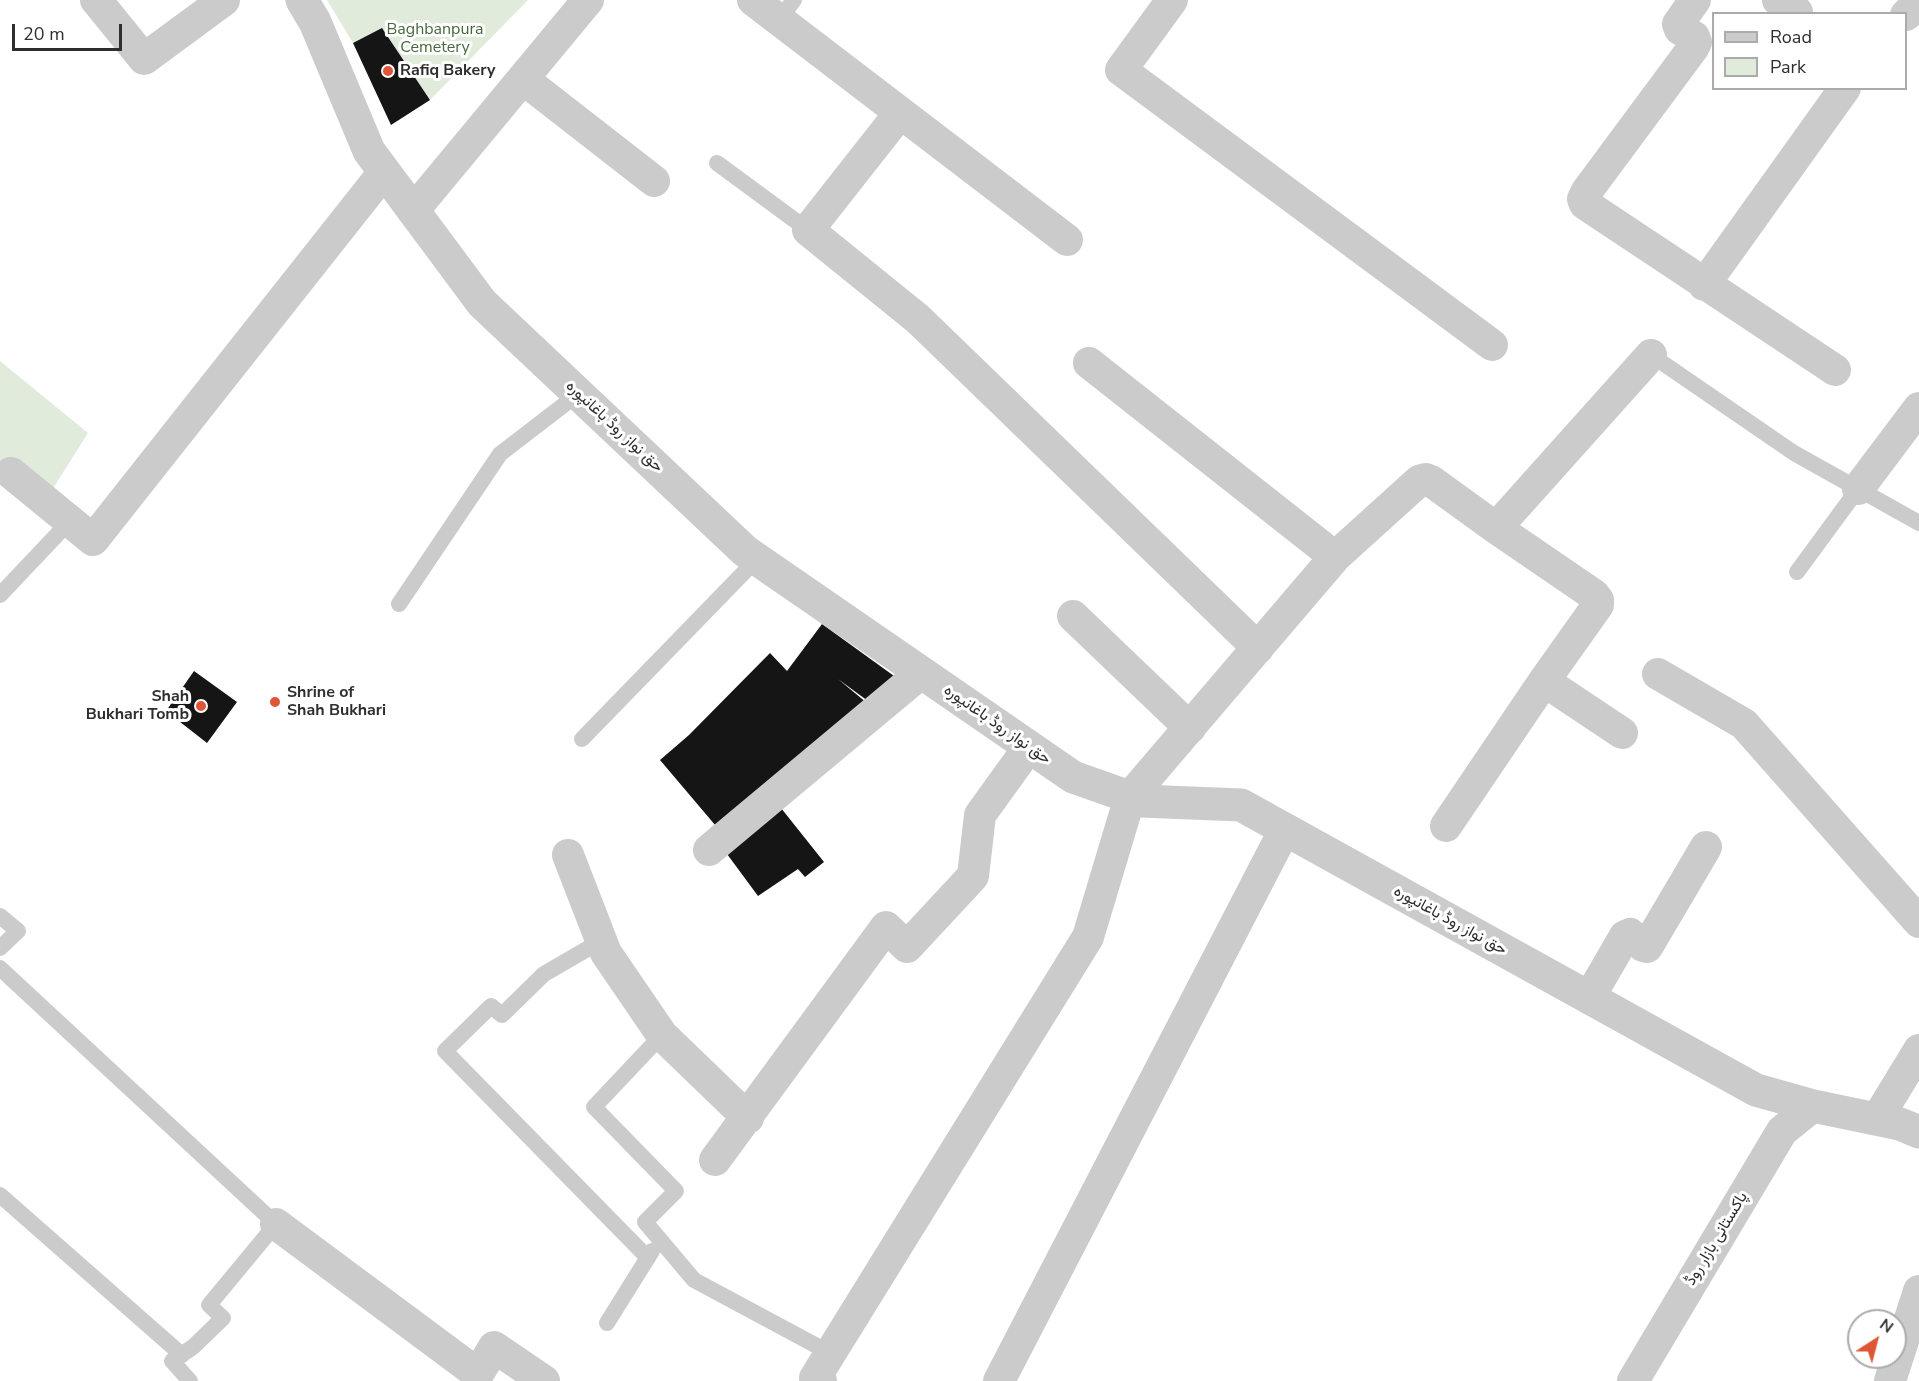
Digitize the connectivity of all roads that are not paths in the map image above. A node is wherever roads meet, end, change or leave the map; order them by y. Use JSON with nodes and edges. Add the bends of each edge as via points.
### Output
{"nodes":[{"id":1,"x":96,"y":0,"type":"edge"},
{"id":2,"x":302,"y":0,"type":"edge"},
{"id":3,"x":588,"y":0,"type":"edge"},
{"id":4,"x":753,"y":0,"type":"edge"},
{"id":5,"x":1172,"y":0,"type":"edge"},
{"id":6,"x":1695,"y":0,"type":"edge"},
{"id":7,"x":1919,"y":2,"type":"edge"},
{"id":8,"x":212,"y":3,"type":"edge"},
{"id":9,"x":786,"y":10,"type":"edge"},
{"id":10,"x":1907,"y":13,"type":"edge"},
{"id":11,"x":523,"y":79,"type":"junction"},
{"id":12,"x":1844,"y":90,"type":"edge"},
{"id":13,"x":900,"y":113,"type":"junction"},
{"id":14,"x":717,"y":163,"type":"dead end"},
{"id":15,"x":384,"y":172,"type":"junction"},
{"id":16,"x":654,"y":181,"type":"dead end"},
{"id":17,"x":413,"y":212,"type":"junction"},
{"id":18,"x":808,"y":230,"type":"junction"},
{"id":19,"x":1067,"y":240,"type":"dead end"},
{"id":20,"x":1704,"y":285,"type":"junction"},
{"id":21,"x":1492,"y":345,"type":"dead end"},
{"id":22,"x":1651,"y":355,"type":"joint"},
{"id":23,"x":1089,"y":363,"type":"dead end"},
{"id":24,"x":1835,"y":370,"type":"dead end"},
{"id":25,"x":578,"y":394,"type":"junction"},
{"id":26,"x":1919,"y":408,"type":"edge"},
{"id":27,"x":11,"y":473,"type":"dead end"},
{"id":28,"x":1858,"y":489,"type":"junction"},
{"id":29,"x":70,"y":521,"type":"junction"},
{"id":30,"x":1919,"y":523,"type":"edge"},
{"id":31,"x":1496,"y":528,"type":"junction"},
{"id":32,"x":1335,"y":557,"type":"junction"},
{"id":33,"x":757,"y":559,"type":"junction"},
{"id":34,"x":1797,"y":572,"type":"dead end"},
{"id":35,"x":0,"y":595,"type":"edge"},
{"id":36,"x":399,"y":604,"type":"dead end"},
{"id":37,"x":1073,"y":616,"type":"dead end"},
{"id":38,"x":1258,"y":648,"type":"junction"},
{"id":39,"x":921,"y":673,"type":"junction"},
{"id":40,"x":1658,"y":674,"type":"dead end"},
{"id":41,"x":1544,"y":681,"type":"junction"},
{"id":42,"x":1190,"y":728,"type":"junction"},
{"id":43,"x":1622,"y":733,"type":"dead end"},
{"id":44,"x":582,"y":739,"type":"dead end"},
{"id":45,"x":1029,"y":747,"type":"junction"},
{"id":46,"x":1131,"y":797,"type":"junction"},
{"id":47,"x":1446,"y":826,"type":"dead end"},
{"id":48,"x":1285,"y":829,"type":"junction"},
{"id":49,"x":1706,"y":847,"type":"dead end"},
{"id":50,"x":709,"y":850,"type":"dead end"},
{"id":51,"x":568,"y":855,"type":"dead end"},
{"id":52,"x":0,"y":916,"type":"edge"},
{"id":53,"x":1919,"y":922,"type":"edge"},
{"id":54,"x":601,"y":941,"type":"junction"},
{"id":55,"x":0,"y":948,"type":"edge"},
{"id":56,"x":0,"y":968,"type":"edge"},
{"id":57,"x":1589,"y":998,"type":"junction"},
{"id":58,"x":662,"y":1035,"type":"junction"},
{"id":59,"x":1919,"y":1050,"type":"edge"},
{"id":60,"x":1814,"y":1107,"type":"junction"},
{"id":61,"x":748,"y":1118,"type":"junction"},
{"id":62,"x":1877,"y":1119,"type":"junction"},
{"id":63,"x":1919,"y":1132,"type":"edge"},
{"id":64,"x":716,"y":1160,"type":"dead end"},
{"id":65,"x":0,"y":1195,"type":"edge"},
{"id":66,"x":276,"y":1224,"type":"junction"},
{"id":67,"x":659,"y":1240,"type":"junction"},
{"id":68,"x":648,"y":1258,"type":"junction"},
{"id":69,"x":1919,"y":1291,"type":"edge"},
{"id":70,"x":607,"y":1323,"type":"dead end"},
{"id":71,"x":182,"y":1354,"type":"junction"},
{"id":72,"x":825,"y":1367,"type":"edge"},
{"id":73,"x":190,"y":1381,"type":"edge"},
{"id":74,"x":544,"y":1381,"type":"edge"},
{"id":75,"x":999,"y":1381,"type":"edge"},
{"id":76,"x":1633,"y":1381,"type":"edge"},
{"id":77,"x":1890,"y":1381,"type":"edge"}],
"edges":[{"from":1,"to":8,"type":"street","via":[[144,59]]},
{"from":2,"to":15,"type":"street","name":"حق نواز روڈ باغانپورہ","via":[[369,151]]},
{"from":3,"to":11,"type":"street"},
{"from":4,"to":9,"type":"street"},
{"from":5,"to":21,"type":"street","via":[[1121,70]]},
{"from":6,"to":20,"type":"street","via":[[1678,24],[1694,37],[1693,48],[1582,199]]},
{"from":7,"to":10,"type":"street"},
{"from":9,"to":13,"type":"street"},
{"from":11,"to":16,"type":"street"},
{"from":11,"to":17,"type":"street"},
{"from":12,"to":20,"type":"street"},
{"from":13,"to":18,"type":"street"},
{"from":13,"to":19,"type":"street"},
{"from":14,"to":18,"type":"lane"},
{"from":15,"to":17,"type":"street","name":"حق نواز روڈ باغانپورہ"},
{"from":15,"to":29,"type":"street","via":[[93,540]]},
{"from":17,"to":25,"type":"street","name":"حق نواز روڈ باغانپورہ","via":[[482,303]]},
{"from":18,"to":38,"type":"street","via":[[918,319]]},
{"from":20,"to":24,"type":"street"},
{"from":22,"to":28,"type":"lane","via":[[1794,453]]},
{"from":22,"to":31,"type":"street"},
{"from":23,"to":32,"type":"street"},
{"from":25,"to":33,"type":"street","name":"حق نواز روڈ باغانپورہ"},
{"from":25,"to":36,"type":"lane","via":[[500,454]]},
{"from":26,"to":28,"type":"street"},
{"from":27,"to":29,"type":"street"},
{"from":28,"to":30,"type":"lane"},
{"from":28,"to":34,"type":"lane"},
{"from":29,"to":35,"type":"lane"},
{"from":31,"to":32,"type":"street","via":[[1426,479],[1419,481]]},
{"from":31,"to":41,"type":"street","via":[[1598,600]]},
{"from":32,"to":38,"type":"street"},
{"from":33,"to":39,"type":"street","name":"حق نواز روڈ باغانپورہ"},
{"from":33,"to":44,"type":"lane"},
{"from":37,"to":42,"type":"street"},
{"from":38,"to":42,"type":"street"},
{"from":39,"to":45,"type":"street","name":"حق نواز روڈ باغانپورہ"},
{"from":39,"to":50,"type":"street"},
{"from":40,"to":53,"type":"street","via":[[1744,724]]},
{"from":41,"to":43,"type":"street"},
{"from":41,"to":47,"type":"street"},
{"from":42,"to":46,"type":"street"},
{"from":45,"to":46,"type":"street","name":"حق نواز روڈ باغانپورہ","via":[[1073,777]]},
{"from":45,"to":61,"type":"street","via":[[980,815],[973,876],[907,947],[886,927]]},
{"from":46,"to":48,"type":"street","name":"حق نواز روڈ باغانپورہ","via":[[1141,801],[1241,805]]},
{"from":46,"to":72,"type":"street","via":[[1088,937]]},
{"from":48,"to":57,"type":"street","name":"حق نواز روڈ باغانپورہ"},
{"from":48,"to":75,"type":"street"},
{"from":49,"to":57,"type":"street","via":[[1647,946],[1630,934],[1625,936]]},
{"from":51,"to":54,"type":"street"},
{"from":52,"to":55,"type":"lane","via":[[18,931]]},
{"from":54,"to":58,"type":"street"},
{"from":54,"to":68,"type":"lane","via":[[544,974],[502,1015],[491,1006],[445,1051]]},
{"from":56,"to":66,"type":"lane"},
{"from":57,"to":60,"type":"street","name":"حق نواز روڈ باغانپورہ","via":[[1756,1090]]},
{"from":58,"to":61,"type":"street"},
{"from":58,"to":67,"type":"lane","via":[[594,1107],[676,1191],[645,1222]]},
{"from":59,"to":62,"type":"street"},
{"from":60,"to":62,"type":"street","name":"حق نواز روڈ باغانپورہ"},
{"from":60,"to":76,"type":"street","name":"پاکستانی بازار روڈ","via":[[1782,1131]]},
{"from":61,"to":64,"type":"street"},
{"from":62,"to":63,"type":"street","name":"حق نواز روڈ باغانپورہ"},
{"from":65,"to":71,"type":"lane"},
{"from":66,"to":71,"type":"lane","via":[[209,1305],[223,1318]]},
{"from":66,"to":74,"type":"street","via":[[478,1374],[494,1347]]},
{"from":67,"to":68,"type":"lane"},
{"from":67,"to":72,"type":"lane","via":[[694,1280]]},
{"from":68,"to":70,"type":"lane"},
{"from":69,"to":77,"type":"street"},
{"from":71,"to":73,"type":"lane","via":[[172,1361]]}]}
